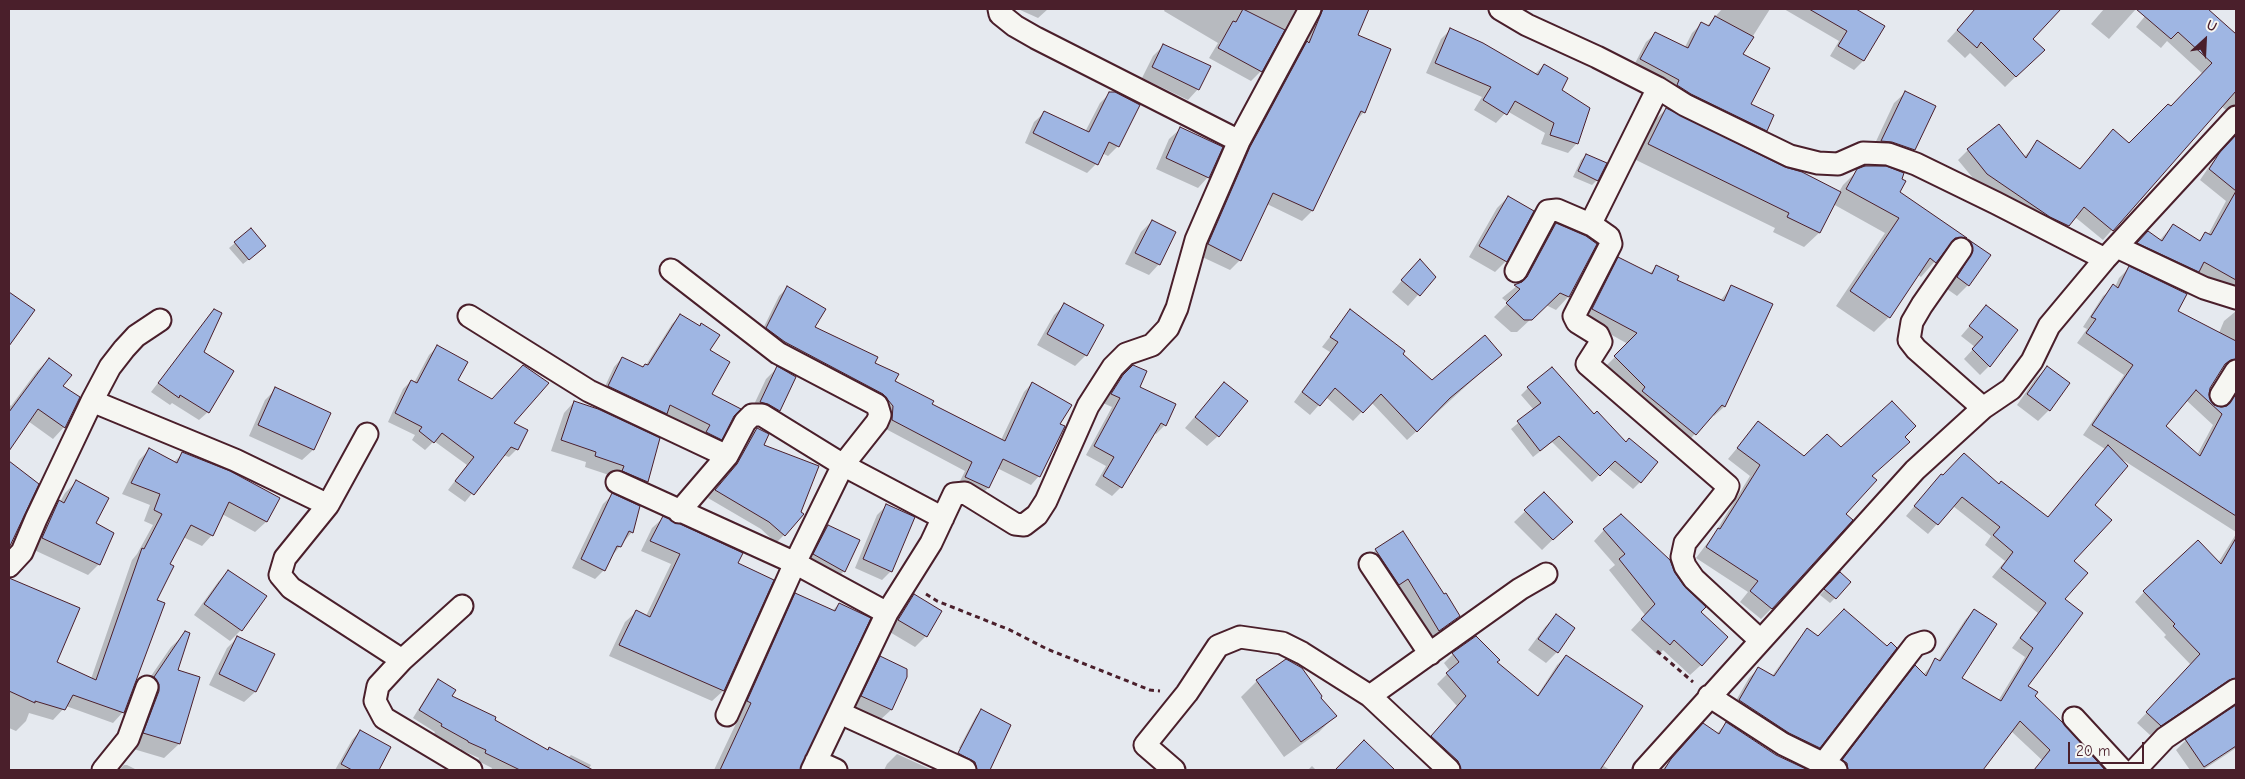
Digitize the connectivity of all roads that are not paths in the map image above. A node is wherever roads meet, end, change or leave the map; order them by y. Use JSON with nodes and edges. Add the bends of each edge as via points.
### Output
{"nodes":[{"id":1,"x":1000,"y":9,"type":"edge"},
{"id":2,"x":1310,"y":9,"type":"edge"},
{"id":3,"x":1500,"y":9,"type":"edge"},
{"id":4,"x":1658,"y":88,"type":"junction"},
{"id":5,"x":2236,"y":117,"type":"edge"},
{"id":6,"x":1239,"y":141,"type":"junction"},
{"id":7,"x":1592,"y":226,"type":"junction"},
{"id":8,"x":1961,"y":250,"type":"dead end"},
{"id":9,"x":2111,"y":253,"type":"junction"},
{"id":10,"x":671,"y":270,"type":"dead end"},
{"id":11,"x":1516,"y":272,"type":"dead end"},
{"id":12,"x":2236,"y":298,"type":"edge"},
{"id":13,"x":469,"y":316,"type":"dead end"},
{"id":14,"x":160,"y":320,"type":"dead end"},
{"id":15,"x":2236,"y":371,"type":"edge"},
{"id":16,"x":2221,"y":395,"type":"dead end"},
{"id":17,"x":92,"y":400,"type":"junction"},
{"id":18,"x":1983,"y":408,"type":"junction"},
{"id":19,"x":367,"y":434,"type":"dead end"},
{"id":20,"x":727,"y":456,"type":"junction"},
{"id":21,"x":842,"y":465,"type":"junction"},
{"id":22,"x":617,"y":482,"type":"dead end"},
{"id":23,"x":328,"y":505,"type":"junction"},
{"id":24,"x":679,"y":512,"type":"junction"},
{"id":25,"x":943,"y":518,"type":"junction"},
{"id":26,"x":794,"y":563,"type":"junction"},
{"id":27,"x":1370,"y":564,"type":"dead end"},
{"id":28,"x":9,"y":566,"type":"edge"},
{"id":29,"x":1546,"y":574,"type":"dead end"},
{"id":30,"x":462,"y":606,"type":"dead end"},
{"id":31,"x":886,"y":613,"type":"junction"},
{"id":32,"x":1760,"y":640,"type":"junction"},
{"id":33,"x":1924,"y":642,"type":"dead end"},
{"id":34,"x":1430,"y":654,"type":"junction"},
{"id":35,"x":402,"y":660,"type":"junction"},
{"id":36,"x":147,"y":687,"type":"dead end"},
{"id":37,"x":2236,"y":690,"type":"edge"},
{"id":38,"x":1370,"y":696,"type":"junction"},
{"id":39,"x":1709,"y":696,"type":"junction"},
{"id":40,"x":840,"y":713,"type":"junction"},
{"id":41,"x":727,"y":716,"type":"dead end"},
{"id":42,"x":2074,"y":718,"type":"dead end"},
{"id":43,"x":814,"y":766,"type":"edge"},
{"id":44,"x":1830,"y":767,"type":"edge"},
{"id":45,"x":103,"y":770,"type":"edge"},
{"id":46,"x":471,"y":770,"type":"edge"},
{"id":47,"x":836,"y":770,"type":"edge"},
{"id":48,"x":966,"y":770,"type":"edge"},
{"id":49,"x":1174,"y":770,"type":"edge"},
{"id":50,"x":1449,"y":770,"type":"edge"},
{"id":51,"x":1644,"y":770,"type":"edge"},
{"id":52,"x":2122,"y":770,"type":"edge"},
{"id":53,"x":2135,"y":770,"type":"edge"}],
"edges":[{"from":1,"to":6,"type":"street","via":[[1000,14],[1036,38]]},
{"from":2,"to":6,"type":"street"},
{"from":3,"to":4,"type":"street"},
{"from":4,"to":7,"type":"street"},
{"from":4,"to":9,"type":"street","via":[[1685,105],[1790,156],[1838,164],[1863,153],[1888,154]]},
{"from":5,"to":9,"type":"street"},
{"from":6,"to":25,"type":"street","via":[[1196,240],[1168,328],[1152,345],[1126,354],[1112,368],[1088,406],[1037,515],[1024,525],[1014,524],[965,492],[959,492],[954,494]]},
{"from":7,"to":11,"type":"street","via":[[1557,210],[1548,211]]},
{"from":7,"to":32,"type":"street","via":[[1609,237],[1611,244],[1574,316],[1577,322],[1598,335],[1600,342],[1588,364],[1728,486],[1726,493],[1685,543],[1682,557],[1694,579]]},
{"from":8,"to":18,"type":"street","via":[[1912,322],[1909,340]]},
{"from":9,"to":12,"type":"street"},
{"from":9,"to":18,"type":"street","via":[[2049,326],[2032,361],[2011,389]]},
{"from":10,"to":21,"type":"street","via":[[778,353],[877,405],[880,415],[877,422]]},
{"from":13,"to":20,"type":"street","via":[[589,391]]},
{"from":14,"to":17,"type":"street","via":[[136,336],[124,349]]},
{"from":15,"to":16,"type":"street"},
{"from":17,"to":23,"type":"street","via":[[235,460]]},
{"from":17,"to":28,"type":"street","via":[[22,552]]},
{"from":18,"to":32,"type":"street","via":[[1915,470]]},
{"from":19,"to":23,"type":"street"},
{"from":20,"to":21,"type":"street","via":[[746,422],[752,415],[762,415]]},
{"from":20,"to":24,"type":"street"},
{"from":21,"to":25,"type":"street"},
{"from":21,"to":26,"type":"street"},
{"from":22,"to":24,"type":"street"},
{"from":23,"to":35,"type":"street","via":[[285,558],[280,575],[291,588]]},
{"from":24,"to":26,"type":"street"},
{"from":25,"to":31,"type":"street","via":[[931,543]]},
{"from":26,"to":31,"type":"street"},
{"from":26,"to":41,"type":"street"},
{"from":27,"to":34,"type":"street"},
{"from":29,"to":34,"type":"street"},
{"from":30,"to":35,"type":"street"},
{"from":31,"to":40,"type":"street"},
{"from":32,"to":39,"type":"street"},
{"from":33,"to":44,"type":"street","via":[[1915,645]]},
{"from":34,"to":38,"type":"street"},
{"from":35,"to":46,"type":"street","via":[[378,686],[375,701],[384,718]]},
{"from":36,"to":45,"type":"street","via":[[128,740]]},
{"from":37,"to":53,"type":"street","via":[[2166,738]]},
{"from":38,"to":49,"type":"street","via":[[1302,652],[1282,643],[1240,637],[1218,646],[1187,693],[1145,744]]},
{"from":38,"to":50,"type":"street"},
{"from":39,"to":44,"type":"street","via":[[1783,744]]},
{"from":39,"to":51,"type":"street"},
{"from":40,"to":43,"type":"street"},
{"from":40,"to":48,"type":"street"},
{"from":42,"to":52,"type":"street"},
{"from":43,"to":47,"type":"street"}]}
